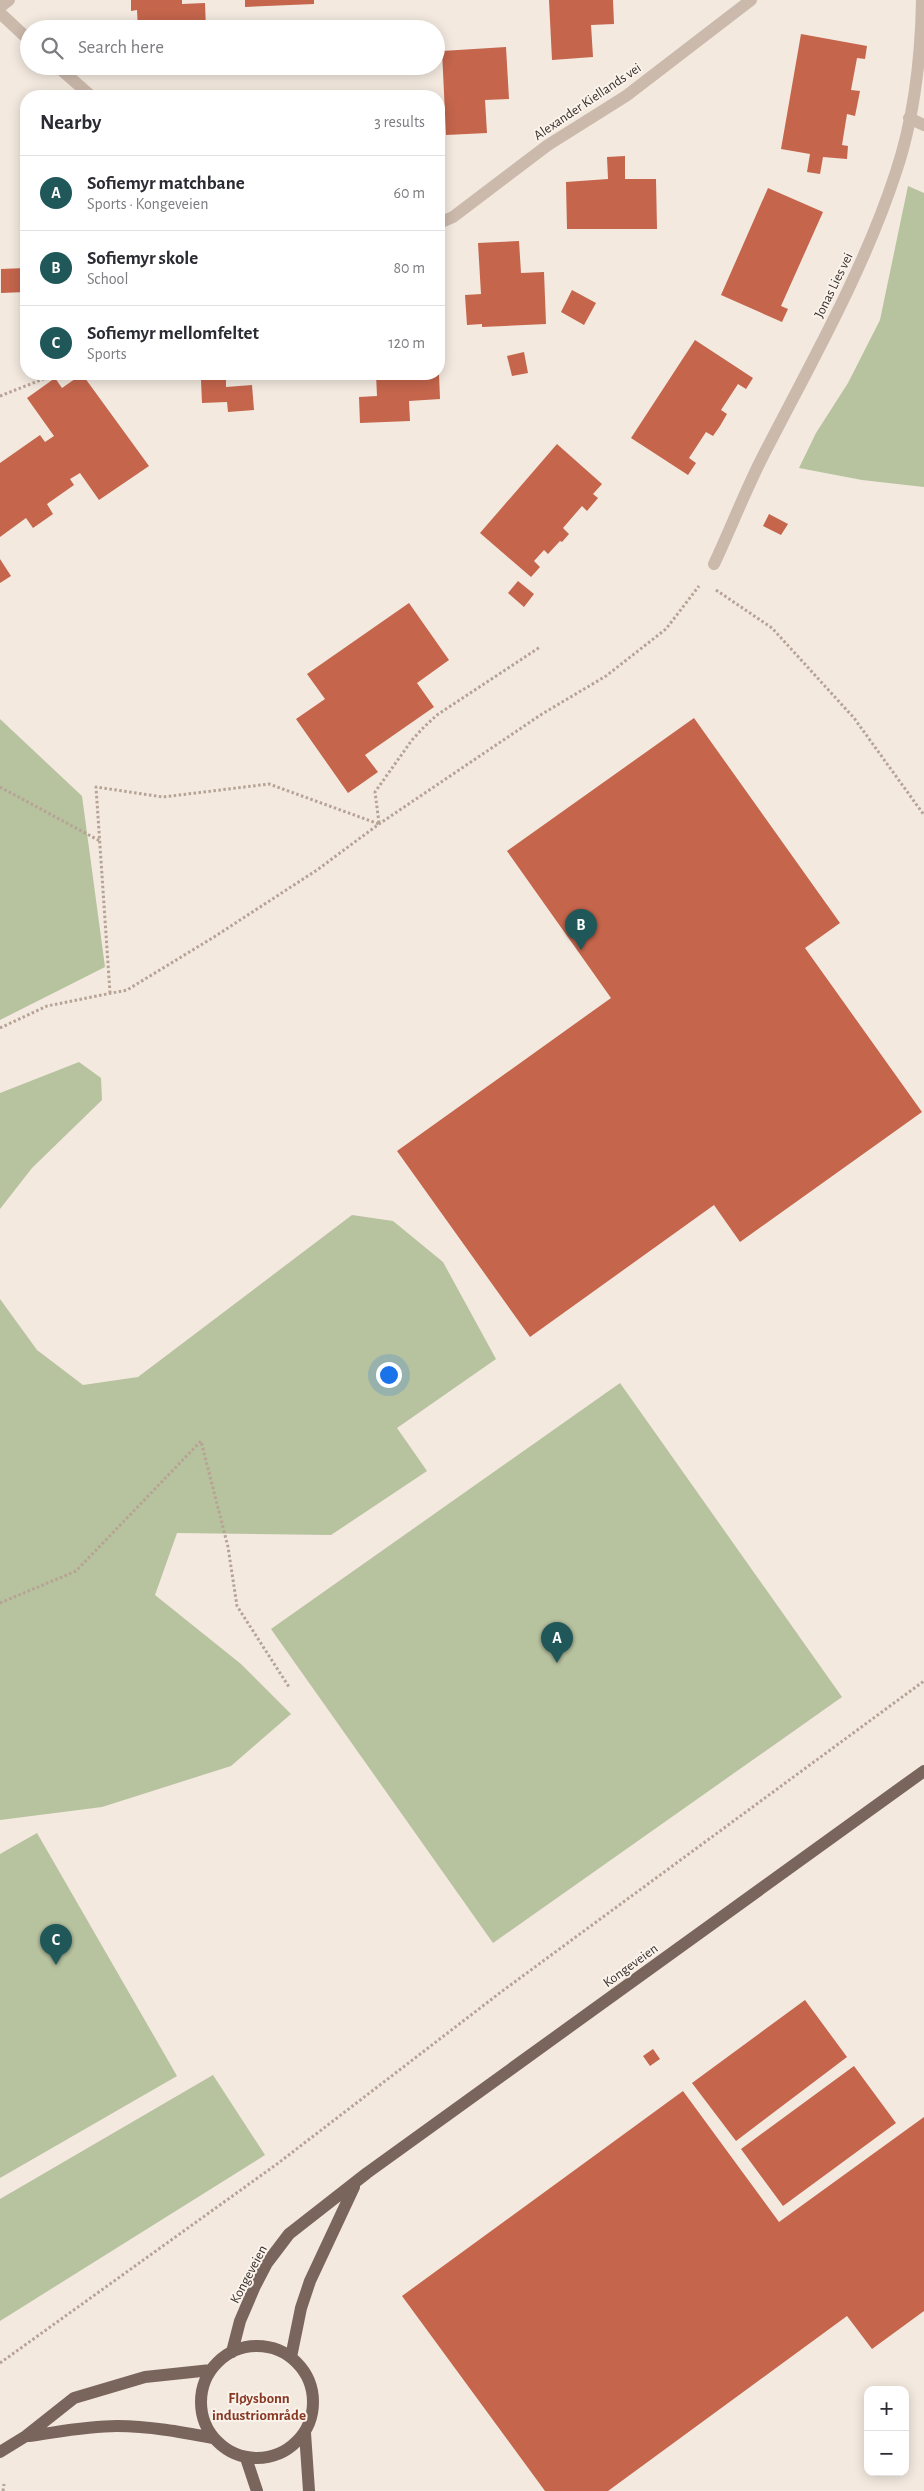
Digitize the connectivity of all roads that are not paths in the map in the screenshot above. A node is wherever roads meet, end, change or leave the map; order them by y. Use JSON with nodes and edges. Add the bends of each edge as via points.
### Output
{"nodes":[{"id":1,"x":9,"y":0,"type":"edge"},
{"id":2,"x":751,"y":0,"type":"edge"},
{"id":3,"x":922,"y":0,"type":"edge"},
{"id":4,"x":0,"y":7,"type":"edge"},
{"id":5,"x":0,"y":13,"type":"edge"},
{"id":6,"x":20,"y":32,"type":"edge"},
{"id":7,"x":67,"y":75,"type":"edge"},
{"id":8,"x":83,"y":90,"type":"edge"},
{"id":9,"x":909,"y":118,"type":"junction"},
{"id":10,"x":924,"y":125,"type":"edge"},
{"id":11,"x":445,"y":220,"type":"edge"},
{"id":12,"x":714,"y":564,"type":"road end"},
{"id":13,"x":924,"y":1771,"type":"edge"},
{"id":14,"x":355,"y":2184,"type":"junction"},
{"id":15,"x":232,"y":2352,"type":"junction"},
{"id":16,"x":291,"y":2357,"type":"junction"},
{"id":17,"x":211,"y":2370,"type":"junction"},
{"id":18,"x":305,"y":2433,"type":"junction"},
{"id":19,"x":26,"y":2436,"type":"junction"},
{"id":20,"x":212,"y":2438,"type":"junction"},
{"id":21,"x":0,"y":2452,"type":"edge"},
{"id":22,"x":246,"y":2458,"type":"junction"},
{"id":23,"x":257,"y":2491,"type":"edge"},
{"id":24,"x":309,"y":2491,"type":"edge"}],
"edges":[{"from":1,"to":4,"type":"street"},
{"from":2,"to":11,"type":"street","name":"Alexander Kiellands vei","via":[[626,96],[548,145]]},
{"from":3,"to":9,"type":"street","name":"Jonas Lies vei","via":[[918,60]]},
{"from":5,"to":6,"type":"street"},
{"from":7,"to":8,"type":"street"},
{"from":9,"to":10,"type":"street"},
{"from":9,"to":12,"type":"street","name":"Jonas Lies vei","via":[[897,171],[868,245]]},
{"from":13,"to":14,"type":"main road","name":"Kongeveien"},
{"from":14,"to":15,"type":"main road","name":"Kongeveien","via":[[289,2234],[267,2263],[240,2321]]},
{"from":14,"to":16,"type":"main road","name":"Kongeveien","via":[[310,2281]]},
{"from":15,"to":16,"type":"main road","via":[[262,2346]]},
{"from":15,"to":17,"type":"main road"},
{"from":16,"to":18,"type":"main road","via":[[305,2373],[313,2392],[313,2413]]},
{"from":17,"to":19,"type":"main road","via":[[145,2377],[74,2398]]},
{"from":17,"to":20,"type":"main road","via":[[203,2388],[201,2407]]},
{"from":18,"to":22,"type":"main road","via":[[294,2446],[279,2454],[263,2459]]},
{"from":18,"to":24,"type":"main road"},
{"from":19,"to":20,"type":"main road","via":[[116,2426]]},
{"from":19,"to":21,"type":"main road"},
{"from":20,"to":22,"type":"main road","via":[[233,2454]]},
{"from":22,"to":23,"type":"main road"}]}
